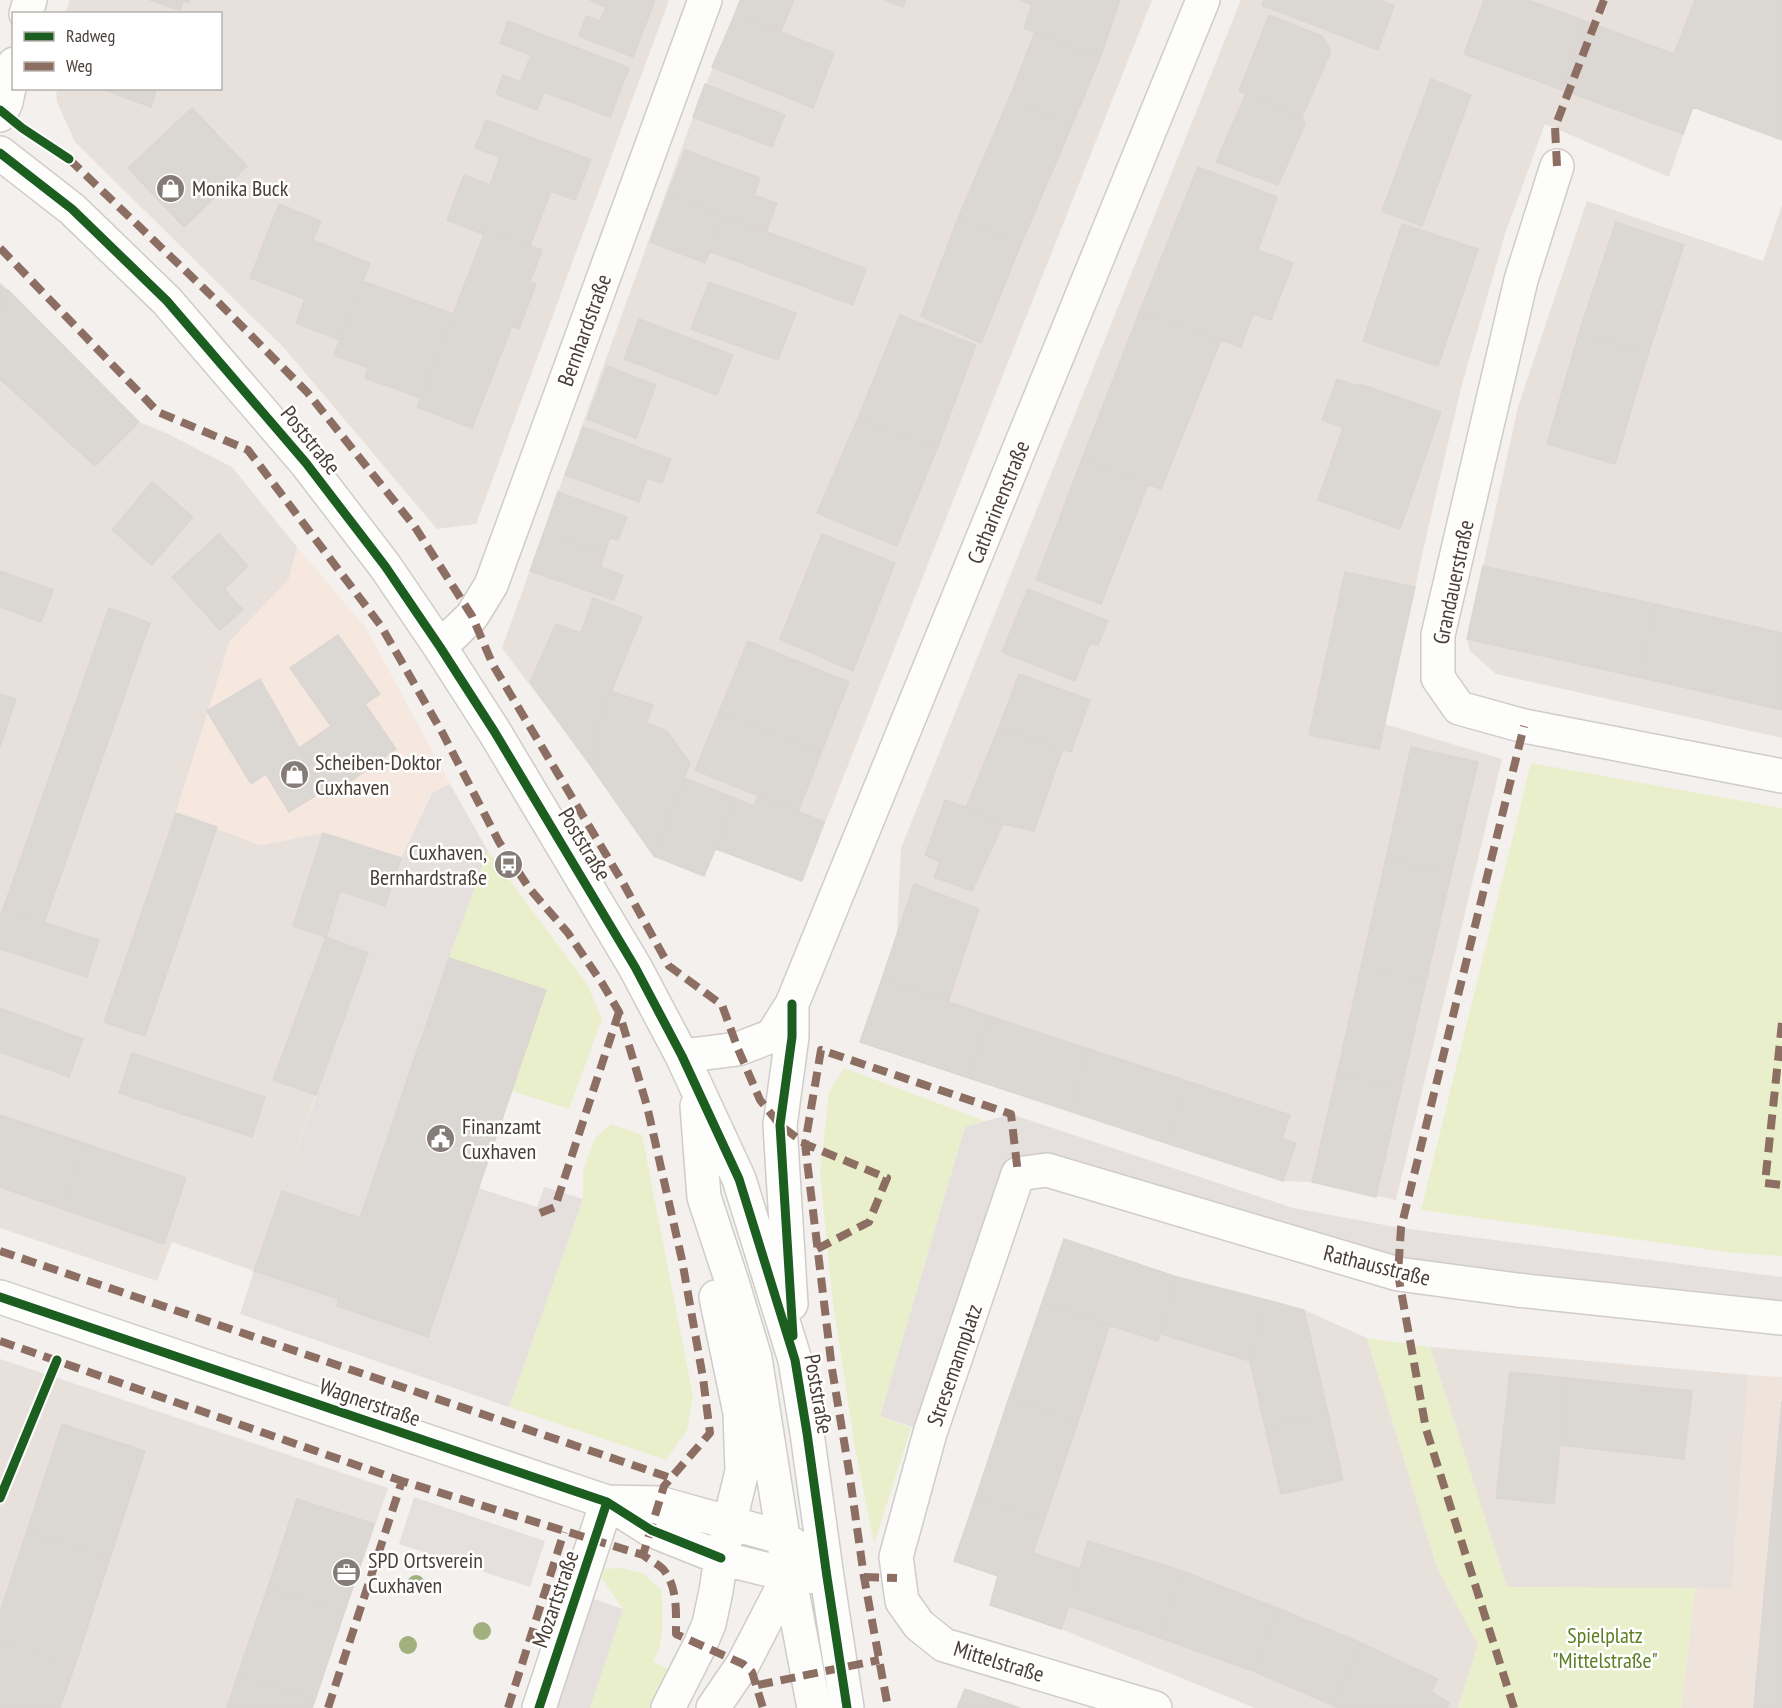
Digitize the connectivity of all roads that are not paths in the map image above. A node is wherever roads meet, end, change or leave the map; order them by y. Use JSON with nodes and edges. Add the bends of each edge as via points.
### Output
{"nodes":[{"id":1,"x":705,"y":0,"type":"edge"},
{"id":2,"x":1203,"y":0,"type":"edge"},
{"id":3,"x":12,"y":74,"type":"edge"},
{"id":4,"x":0,"y":115,"type":"edge"},
{"id":5,"x":0,"y":153,"type":"edge"},
{"id":6,"x":1557,"y":166,"type":"dead end"},
{"id":7,"x":440,"y":647,"type":"junction"},
{"id":8,"x":1782,"y":776,"type":"edge"},
{"id":9,"x":792,"y":1004,"type":"junction"},
{"id":10,"x":682,"y":1056,"type":"junction"},
{"id":11,"x":697,"y":1089,"type":"junction"},
{"id":12,"x":1018,"y":1174,"type":"joint"},
{"id":13,"x":704,"y":1197,"type":"junction"},
{"id":14,"x":0,"y":1297,"type":"edge"},
{"id":15,"x":1782,"y":1318,"type":"edge"},
{"id":16,"x":795,"y":1360,"type":"junction"},
{"id":17,"x":607,"y":1502,"type":"junction"},
{"id":18,"x":729,"y":1522,"type":"junction"},
{"id":19,"x":784,"y":1538,"type":"junction"},
{"id":20,"x":896,"y":1557,"type":"joint"},
{"id":21,"x":721,"y":1558,"type":"junction"},
{"id":22,"x":789,"y":1575,"type":"junction"},
{"id":23,"x":827,"y":1577,"type":"junction"},
{"id":24,"x":539,"y":1708,"type":"edge"},
{"id":25,"x":668,"y":1708,"type":"edge"},
{"id":26,"x":712,"y":1708,"type":"edge"},
{"id":27,"x":814,"y":1708,"type":"edge"},
{"id":28,"x":847,"y":1708,"type":"edge"},
{"id":29,"x":1155,"y":1708,"type":"edge"}],
"edges":[{"from":1,"to":7,"type":"street","name":"Bernhardstraße","via":[[491,585],[472,616]]},
{"from":2,"to":9,"type":"street","name":"Catharinenstraße"},
{"from":3,"to":4,"type":"street"},
{"from":5,"to":7,"type":"street","name":"Poststraße","via":[[72,209],[181,317],[306,463],[385,566]]},
{"from":6,"to":8,"type":"street","name":"Grandauerstraße","via":[[1521,280],[1438,635],[1438,678],[1460,708],[1513,723]]},
{"from":7,"to":10,"type":"street","name":"Poststraße","via":[[579,870]]},
{"from":9,"to":10,"type":"street","name":"Catharinenstraße","via":[[772,1036],[738,1049]]},
{"from":9,"to":16,"type":"street","name":"Catharinenstraße","via":[[792,1037],[780,1125]]},
{"from":10,"to":11,"type":"street","name":"Poststraße"},
{"from":11,"to":13,"type":"street","name":"Poststraße"},
{"from":11,"to":16,"type":"street","name":"Poststraße","via":[[739,1179]]},
{"from":12,"to":15,"type":"street","name":"Rathausstraße","via":[[1047,1170],[1398,1274]]},
{"from":12,"to":20,"type":"street","name":"Stresemannplatz","via":[[930,1434]]},
{"from":13,"to":18,"type":"street","via":[[704,1241],[740,1413],[742,1471]]},
{"from":13,"to":19,"type":"street","name":"Poststraße","via":[[754,1358]]},
{"from":14,"to":17,"type":"street","name":"Wagnerstraße"},
{"from":16,"to":23,"type":"street","name":"Poststraße"},
{"from":17,"to":18,"type":"street","via":[[659,1503]]},
{"from":17,"to":21,"type":"street","name":"Wagnerstraße","via":[[651,1530]]},
{"from":17,"to":24,"type":"street","name":"Mozartstraße"},
{"from":18,"to":19,"type":"street"},
{"from":18,"to":21,"type":"street"},
{"from":19,"to":22,"type":"street","name":"Poststraße"},
{"from":19,"to":23,"type":"street"},
{"from":20,"to":29,"type":"street","name":"Mittelstraße","via":[[902,1601],[919,1625],[944,1645]]},
{"from":21,"to":22,"type":"street","name":"Wagnerstraße"},
{"from":21,"to":25,"type":"street","via":[[709,1624]]},
{"from":22,"to":23,"type":"street","name":"Wagnerstraße"},
{"from":22,"to":26,"type":"street","via":[[743,1664]]},
{"from":22,"to":27,"type":"street"},
{"from":23,"to":28,"type":"street","name":"Poststraße"}]}
